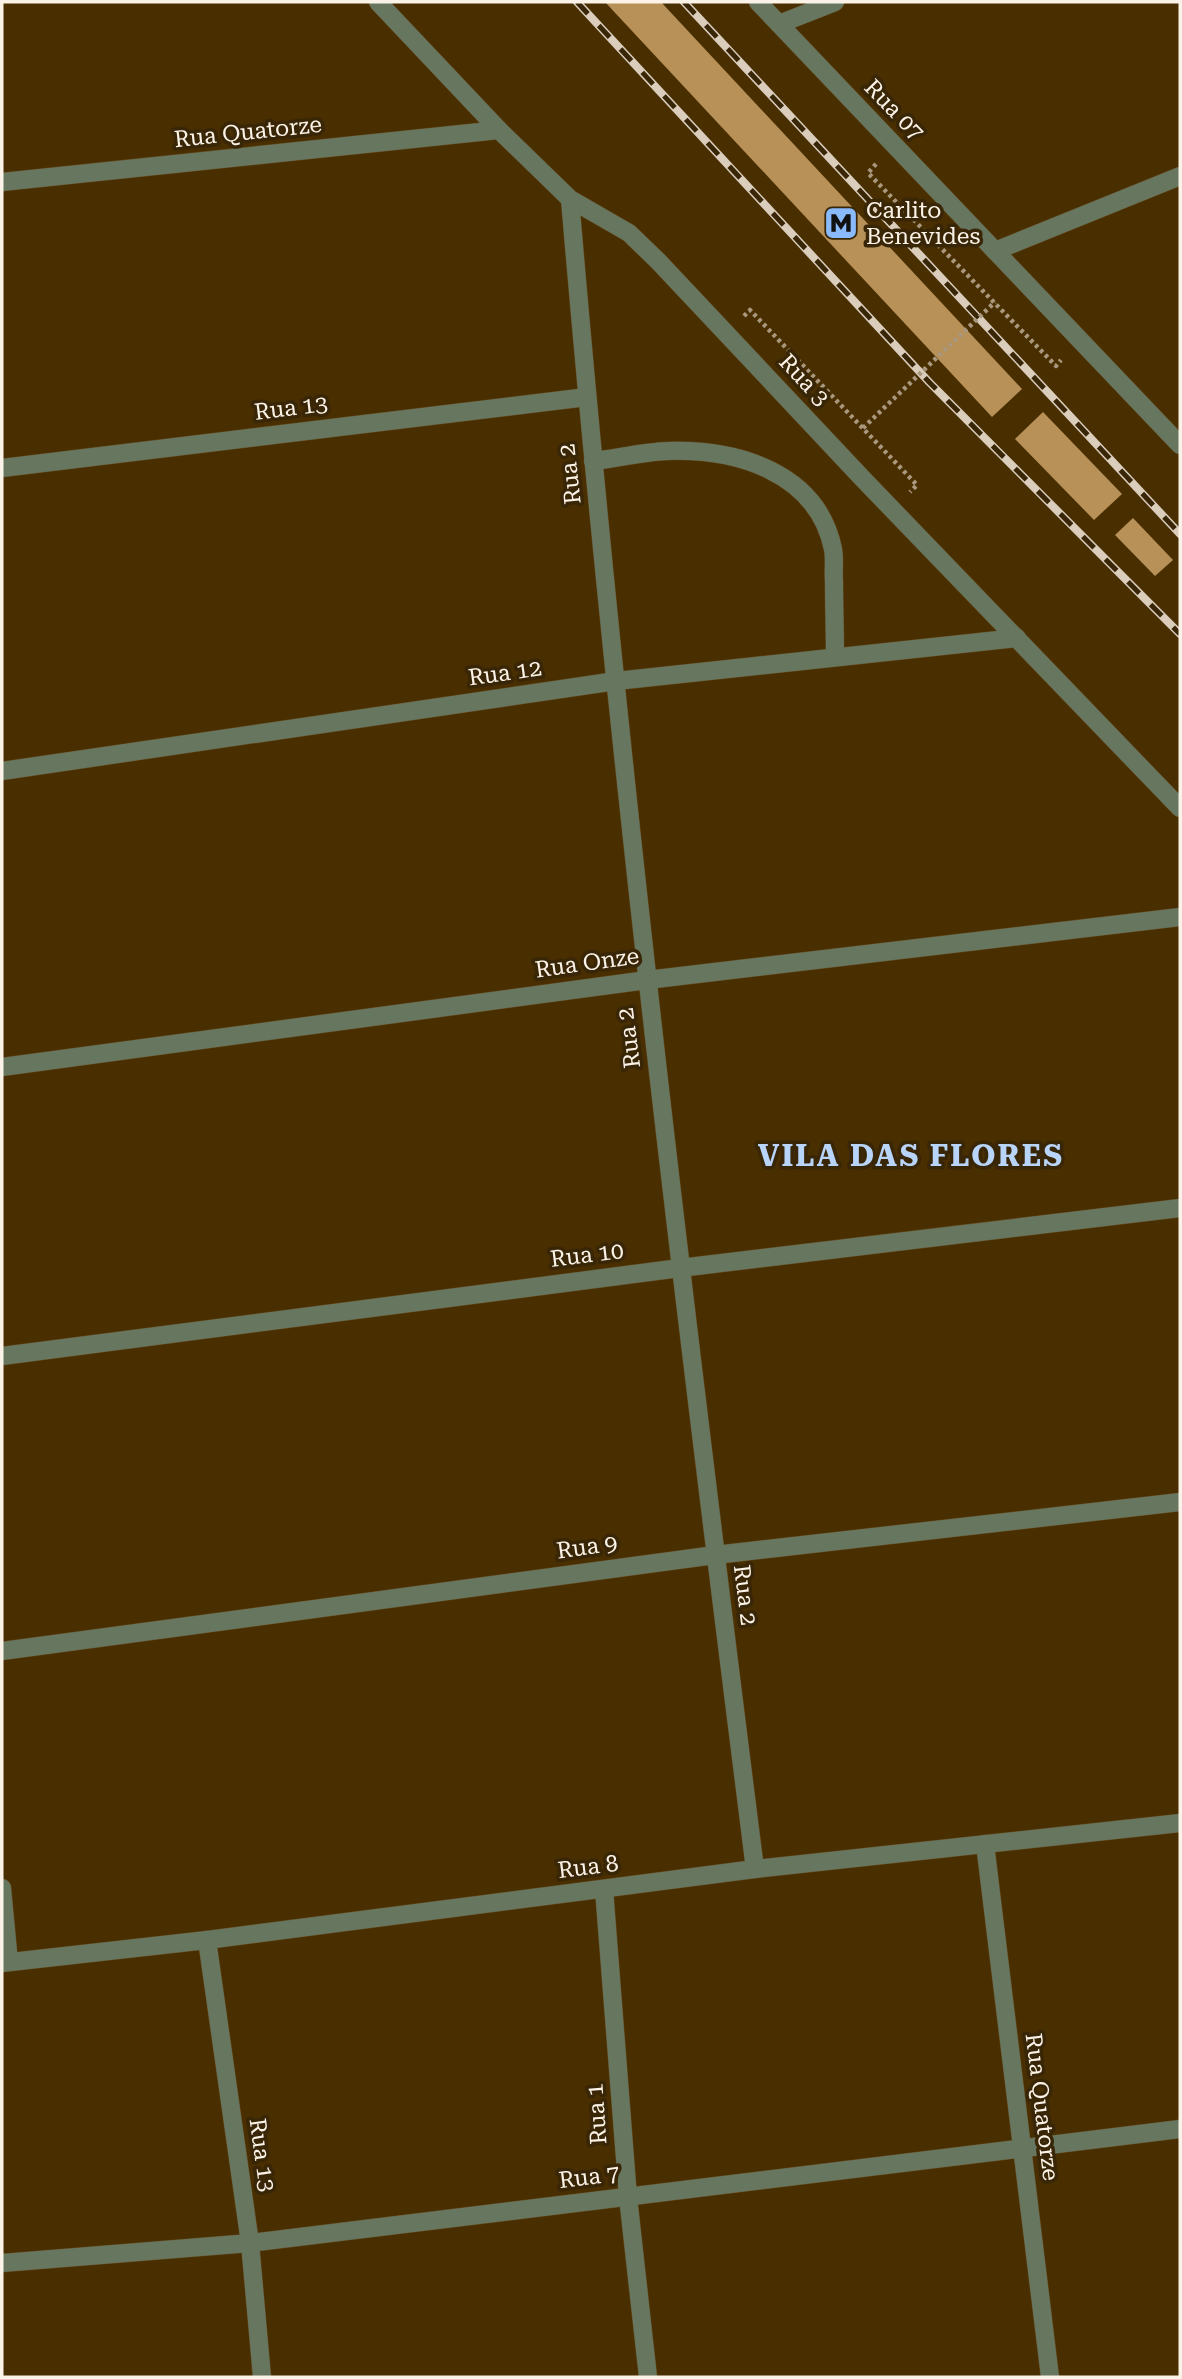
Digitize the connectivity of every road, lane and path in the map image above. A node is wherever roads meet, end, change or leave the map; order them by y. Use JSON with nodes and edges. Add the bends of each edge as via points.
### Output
{"nodes":[{"id":1,"x":378,"y":2,"type":"edge"},
{"id":2,"x":758,"y":2,"type":"edge"},
{"id":3,"x":835,"y":2,"type":"edge"},
{"id":4,"x":779,"y":24,"type":"junction"},
{"id":5,"x":499,"y":130,"type":"junction"},
{"id":6,"x":876,"y":164,"type":"dead end"},
{"id":7,"x":1180,"y":176,"type":"edge"},
{"id":8,"x":2,"y":183,"type":"edge"},
{"id":9,"x":570,"y":199,"type":"junction"},
{"id":10,"x":995,"y":251,"type":"junction"},
{"id":11,"x":995,"y":302,"type":"junction"},
{"id":12,"x":1056,"y":366,"type":"dead end"},
{"id":13,"x":587,"y":397,"type":"junction"},
{"id":14,"x":1180,"y":445,"type":"edge"},
{"id":15,"x":593,"y":461,"type":"junction"},
{"id":16,"x":2,"y":468,"type":"edge"},
{"id":17,"x":917,"y":485,"type":"dead end"},
{"id":18,"x":1017,"y":638,"type":"junction"},
{"id":19,"x":835,"y":657,"type":"junction"},
{"id":20,"x":616,"y":681,"type":"junction"},
{"id":21,"x":2,"y":771,"type":"edge"},
{"id":22,"x":1180,"y":808,"type":"edge"},
{"id":23,"x":1180,"y":917,"type":"edge"},
{"id":24,"x":647,"y":980,"type":"junction"},
{"id":25,"x":2,"y":1067,"type":"edge"},
{"id":26,"x":1180,"y":1208,"type":"edge"},
{"id":27,"x":680,"y":1268,"type":"junction"},
{"id":28,"x":2,"y":1356,"type":"edge"},
{"id":29,"x":1180,"y":1502,"type":"edge"},
{"id":30,"x":715,"y":1555,"type":"junction"},
{"id":31,"x":2,"y":1651,"type":"edge"},
{"id":32,"x":1180,"y":1823,"type":"edge"},
{"id":33,"x":985,"y":1844,"type":"junction"},
{"id":34,"x":755,"y":1870,"type":"junction"},
{"id":35,"x":2,"y":1888,"type":"edge"},
{"id":36,"x":604,"y":1889,"type":"junction"},
{"id":37,"x":207,"y":1940,"type":"junction"},
{"id":38,"x":6,"y":1962,"type":"edge"},
{"id":39,"x":1180,"y":2129,"type":"edge"},
{"id":40,"x":1023,"y":2146,"type":"junction"},
{"id":41,"x":628,"y":2197,"type":"junction"},
{"id":42,"x":250,"y":2243,"type":"junction"},
{"id":43,"x":2,"y":2263,"type":"edge"},
{"id":44,"x":261,"y":2377,"type":"edge"},
{"id":45,"x":648,"y":2377,"type":"edge"},
{"id":46,"x":1050,"y":2377,"type":"edge"}],
"edges":[{"from":1,"to":5,"type":"street","name":"Rua 3"},
{"from":2,"to":4,"type":"street","name":"Rua 07"},
{"from":3,"to":4,"type":"street"},
{"from":4,"to":10,"type":"street","name":"Rua 07"},
{"from":5,"to":8,"type":"street","name":"Rua Quatorze"},
{"from":5,"to":9,"type":"street","name":"Rua 3"},
{"from":6,"to":11,"type":"path","via":[[868,173]]},
{"from":7,"to":10,"type":"street"},
{"from":9,"to":13,"type":"street","name":"Rua 2"},
{"from":9,"to":18,"type":"street","name":"Rua 3","via":[[629,233],[658,261]]},
{"from":10,"to":14,"type":"street","name":"Rua 07"},
{"from":11,"to":12,"type":"path"},
{"from":11,"to":17,"type":"path","bridge":true,"via":[[863,428]]},
{"from":13,"to":15,"type":"street","name":"Rua 2"},
{"from":13,"to":16,"type":"street","name":"Rua 13"},
{"from":15,"to":19,"type":"street","via":[[667,451],[713,453],[754,462],[808,497],[824,522],[833,551]]},
{"from":15,"to":20,"type":"street","name":"Rua 2"},
{"from":18,"to":19,"type":"street","name":"Rua 12"},
{"from":18,"to":22,"type":"street","name":"Rua 3"},
{"from":19,"to":20,"type":"street","name":"Rua 12"},
{"from":20,"to":21,"type":"street","name":"Rua 12"},
{"from":20,"to":24,"type":"street","name":"Rua 2"},
{"from":23,"to":24,"type":"street","name":"Rua Onze"},
{"from":24,"to":25,"type":"street","name":"Rua Onze"},
{"from":24,"to":27,"type":"street","name":"Rua 2"},
{"from":26,"to":27,"type":"street","name":"Rua 10"},
{"from":27,"to":28,"type":"street","name":"Rua 10"},
{"from":27,"to":30,"type":"street","name":"Rua 2"},
{"from":29,"to":30,"type":"street","name":"Rua 9"},
{"from":30,"to":31,"type":"street","name":"Rua 9"},
{"from":30,"to":34,"type":"street","name":"Rua 2"},
{"from":32,"to":33,"type":"street","name":"Rua 8"},
{"from":33,"to":34,"type":"street","name":"Rua 8"},
{"from":33,"to":40,"type":"street","name":"Rua Quatorze"},
{"from":34,"to":36,"type":"street","name":"Rua 8"},
{"from":35,"to":38,"type":"street"},
{"from":36,"to":37,"type":"street","name":"Rua 8"},
{"from":36,"to":41,"type":"street","name":"Rua 1"},
{"from":37,"to":38,"type":"street","name":"Rua 8"},
{"from":37,"to":42,"type":"street","name":"Rua 13"},
{"from":39,"to":40,"type":"street","name":"Rua 7"},
{"from":40,"to":41,"type":"street","name":"Rua 7"},
{"from":40,"to":46,"type":"street","name":"Rua Quatorze"},
{"from":41,"to":42,"type":"street","name":"Rua 7"},
{"from":41,"to":45,"type":"street","name":"Rua 1"},
{"from":42,"to":43,"type":"street","name":"Rua 7"},
{"from":42,"to":44,"type":"street","name":"Rua 13"}]}
